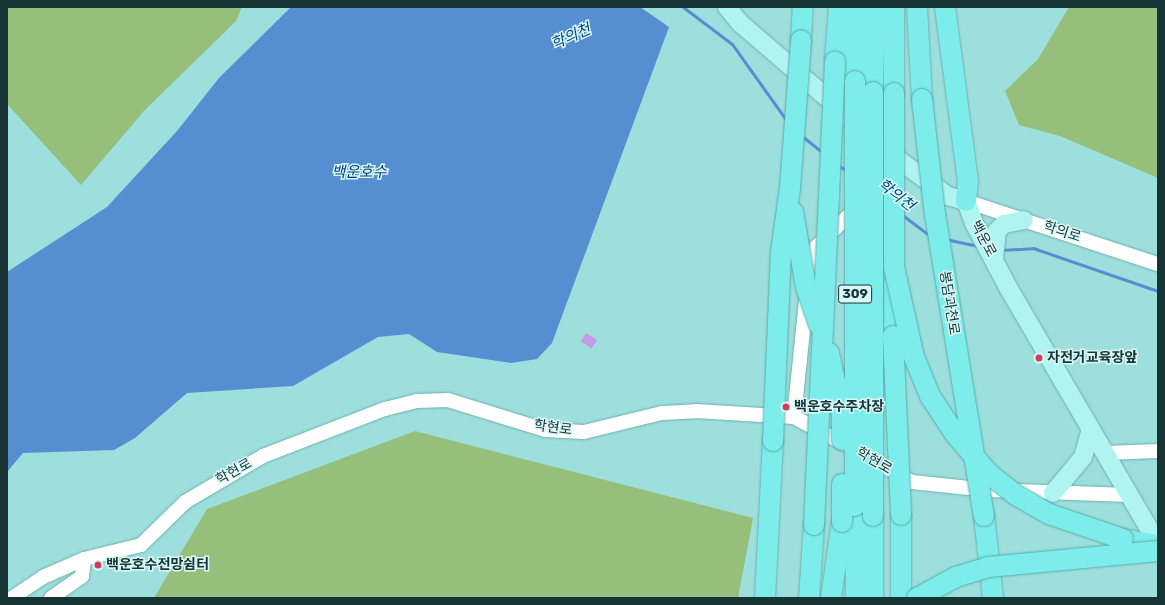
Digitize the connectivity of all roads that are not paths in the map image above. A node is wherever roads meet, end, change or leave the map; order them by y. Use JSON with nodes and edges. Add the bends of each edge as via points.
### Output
{"nodes":[{"id":1,"x":727,"y":7,"type":"edge"},
{"id":2,"x":803,"y":7,"type":"edge"},
{"id":3,"x":839,"y":7,"type":"edge"},
{"id":4,"x":856,"y":7,"type":"edge"},
{"id":5,"x":875,"y":7,"type":"edge"},
{"id":6,"x":894,"y":7,"type":"edge"},
{"id":7,"x":917,"y":7,"type":"edge"},
{"id":8,"x":945,"y":7,"type":"edge"},
{"id":9,"x":903,"y":163,"type":"junction"},
{"id":10,"x":790,"y":188,"type":"junction"},
{"id":11,"x":966,"y":201,"type":"junction"},
{"id":12,"x":1024,"y":220,"type":"junction"},
{"id":13,"x":989,"y":238,"type":"junction"},
{"id":14,"x":1158,"y":264,"type":"edge"},
{"id":15,"x":894,"y":267,"type":"junction"},
{"id":16,"x":794,"y":417,"type":"junction"},
{"id":17,"x":1091,"y":429,"type":"junction"},
{"id":18,"x":1158,"y":451,"type":"edge"},
{"id":19,"x":1105,"y":453,"type":"junction"},
{"id":20,"x":1053,"y":493,"type":"junction"},
{"id":21,"x":1129,"y":495,"type":"junction"},
{"id":22,"x":1158,"y":545,"type":"edge"},
{"id":23,"x":1158,"y":551,"type":"edge"},
{"id":24,"x":84,"y":559,"type":"junction"},
{"id":25,"x":12,"y":598,"type":"edge"},
{"id":26,"x":51,"y":598,"type":"edge"},
{"id":27,"x":765,"y":598,"type":"edge"},
{"id":28,"x":809,"y":598,"type":"edge"},
{"id":29,"x":831,"y":598,"type":"edge"},
{"id":30,"x":856,"y":598,"type":"edge"},
{"id":31,"x":873,"y":598,"type":"edge"},
{"id":32,"x":900,"y":598,"type":"edge"},
{"id":33,"x":917,"y":598,"type":"edge"},
{"id":34,"x":993,"y":598,"type":"edge"}],
"edges":[{"from":1,"to":9,"type":"main road","via":[[740,23]]},
{"from":2,"to":10,"type":"highway","bridge":true},
{"from":3,"to":28,"type":"highway","bridge":true},
{"from":4,"to":30,"type":"highway","number":"309","bridge":true},
{"from":5,"to":31,"type":"highway","number":"309","bridge":true},
{"from":6,"to":15,"type":"highway","bridge":true},
{"from":7,"to":34,"type":"highway","name":"봉담과천로","bridge":true,"via":[[922,99],[935,214],[984,516]]},
{"from":8,"to":11,"type":"highway","via":[[968,181]]},
{"from":9,"to":11,"type":"main road","via":[[948,196]]},
{"from":9,"to":16,"type":"street","via":[[817,246],[810,262]]},
{"from":10,"to":27,"type":"highway","bridge":true,"via":[[781,252]]},
{"from":10,"to":29,"type":"highway","bridge":true,"via":[[806,287],[830,356],[842,414],[842,522]]},
{"from":11,"to":12,"type":"street","name":"학의로"},
{"from":11,"to":13,"type":"main road","name":"백운로"},
{"from":12,"to":13,"type":"main road","via":[[1004,224]]},
{"from":12,"to":14,"type":"street","name":"학의로"},
{"from":13,"to":17,"type":"main road","name":"백운로","via":[[994,259],[1009,289]]},
{"from":15,"to":22,"type":"highway","bridge":true,"via":[[914,357],[930,396],[955,434],[989,474],[1049,514],[1089,531]]},
{"from":15,"to":32,"type":"highway","bridge":true,"via":[[893,336],[901,515]]},
{"from":16,"to":20,"type":"street","name":"학현로","via":[[912,482]]},
{"from":16,"to":24,"type":"street","name":"학현로","via":[[669,413],[584,432],[545,430],[448,400],[417,401],[385,409],[263,456],[185,502],[141,545]]},
{"from":17,"to":19,"type":"main road","name":"백운로"},
{"from":17,"to":20,"type":"main road","via":[[1080,462]]},
{"from":18,"to":19,"type":"street"},
{"from":19,"to":21,"type":"main road","name":"백운로"},
{"from":20,"to":21,"type":"street","name":"학현로"},
{"from":21,"to":22,"type":"main road","name":"백운로"},
{"from":23,"to":33,"type":"highway","bridge":true,"via":[[988,567],[956,577]]},
{"from":24,"to":25,"type":"street","name":"학현로","via":[[43,577]]},
{"from":24,"to":26,"type":"street","via":[[82,576]]}]}
